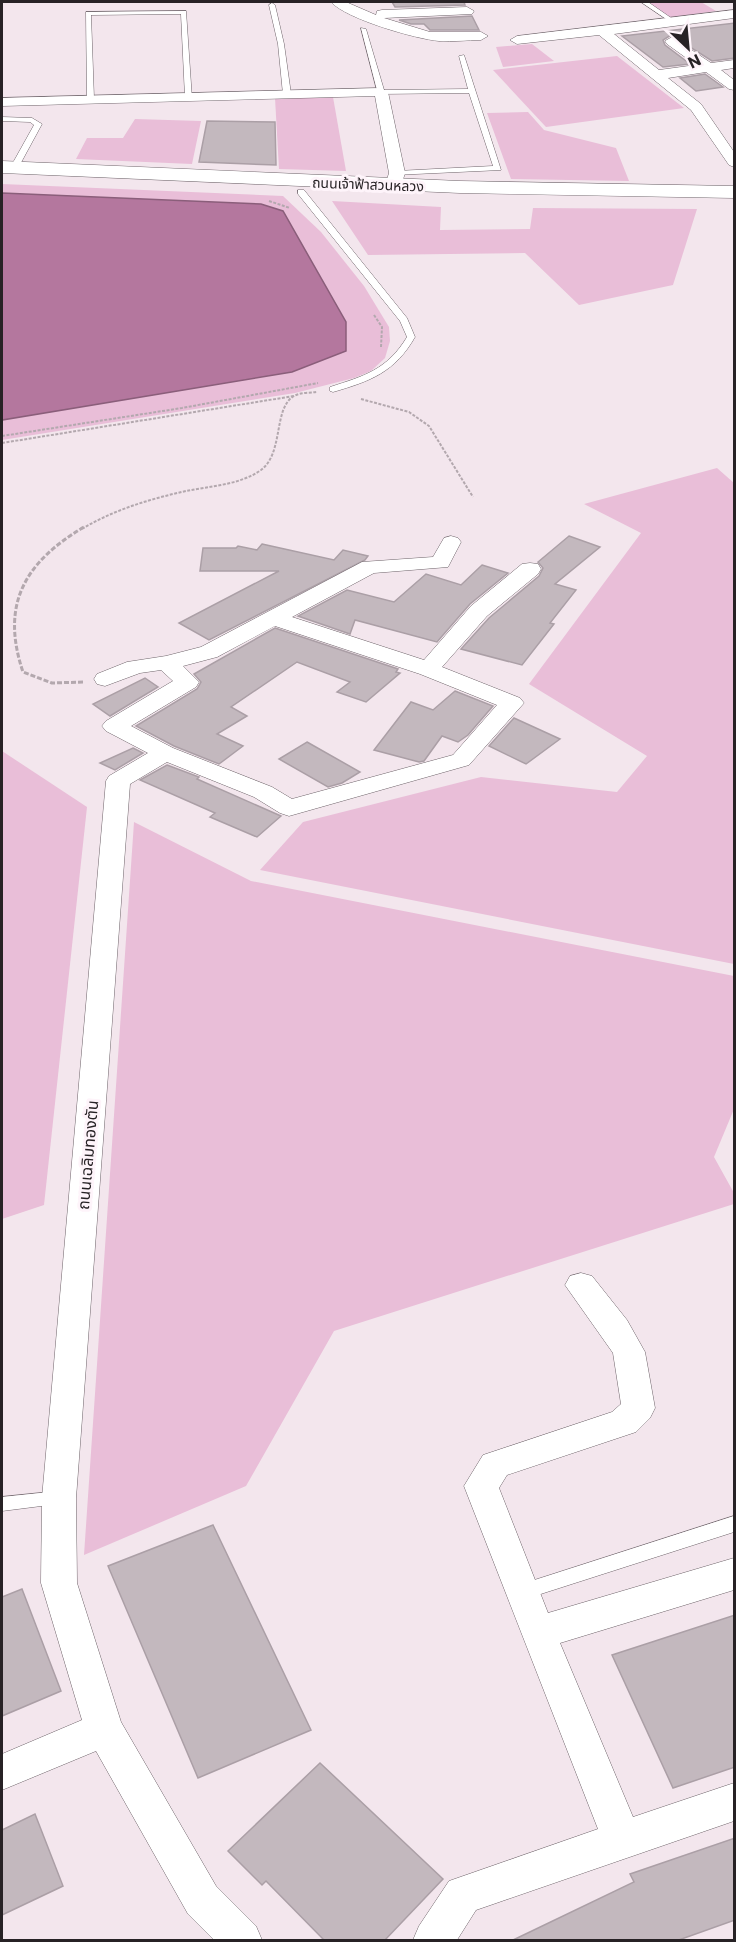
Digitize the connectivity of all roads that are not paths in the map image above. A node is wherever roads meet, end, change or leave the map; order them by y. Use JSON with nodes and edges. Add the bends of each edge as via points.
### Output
{"nodes":[{"id":1,"x":338,"y":2,"type":"edge"},
{"id":2,"x":644,"y":2,"type":"edge"},
{"id":3,"x":272,"y":5,"type":"dead end"},
{"id":4,"x":468,"y":11,"type":"dead end"},
{"id":5,"x":735,"y":14,"type":"edge"},
{"id":6,"x":674,"y":21,"type":"junction"},
{"id":7,"x":364,"y":22,"type":"junction"},
{"id":8,"x":602,"y":31,"type":"junction"},
{"id":9,"x":481,"y":36,"type":"dead end"},
{"id":10,"x":517,"y":40,"type":"dead end"},
{"id":11,"x":672,"y":40,"type":"dead end"},
{"id":12,"x":462,"y":56,"type":"dead end"},
{"id":13,"x":735,"y":64,"type":"edge"},
{"id":14,"x":710,"y":68,"type":"junction"},
{"id":15,"x":656,"y":75,"type":"junction"},
{"id":16,"x":735,"y":86,"type":"edge"},
{"id":17,"x":472,"y":91,"type":"junction"},
{"id":18,"x":381,"y":92,"type":"junction"},
{"id":19,"x":287,"y":94,"type":"junction"},
{"id":20,"x":189,"y":97,"type":"junction"},
{"id":21,"x":90,"y":99,"type":"junction"},
{"id":22,"x":2,"y":102,"type":"edge"},
{"id":23,"x":2,"y":119,"type":"edge"},
{"id":24,"x":735,"y":162,"type":"edge"},
{"id":25,"x":6,"y":171,"type":"edge"},
{"id":26,"x":395,"y":179,"type":"junction"},
{"id":27,"x":301,"y":192,"type":"junction"},
{"id":28,"x":735,"y":192,"type":"edge"},
{"id":29,"x":735,"y":202,"type":"edge"},
{"id":30,"x":329,"y":385,"type":"road end"},
{"id":31,"x":451,"y":542,"type":"dead end"},
{"id":32,"x":530,"y":569,"type":"dead end"},
{"id":33,"x":273,"y":618,"type":"junction"},
{"id":34,"x":166,"y":663,"type":"junction"},
{"id":35,"x":428,"y":669,"type":"junction"},
{"id":36,"x":105,"y":679,"type":"road end"},
{"id":37,"x":165,"y":753,"type":"junction"},
{"id":38,"x":580,"y":1284,"type":"dead end"},
{"id":39,"x":59,"y":1498,"type":"junction"},
{"id":40,"x":2,"y":1504,"type":"edge"},
{"id":41,"x":735,"y":1524,"type":"edge"},
{"id":42,"x":735,"y":1574,"type":"edge"},
{"id":43,"x":522,"y":1592,"type":"junction"},
{"id":44,"x":538,"y":1633,"type":"junction"},
{"id":45,"x":104,"y":1729,"type":"junction"},
{"id":46,"x":2,"y":1772,"type":"edge"},
{"id":47,"x":735,"y":1802,"type":"edge"},
{"id":48,"x":622,"y":1839,"type":"junction"},
{"id":49,"x":242,"y":1941,"type":"edge"},
{"id":50,"x":433,"y":1941,"type":"edge"}],
"edges":[{"from":1,"to":7,"type":"street"},
{"from":2,"to":6,"type":"lane"},
{"from":3,"to":19,"type":"lane"},
{"from":4,"to":7,"type":"street"},
{"from":5,"to":6,"type":"street"},
{"from":6,"to":8,"type":"street"},
{"from":7,"to":9,"type":"street","via":[[431,36]]},
{"from":7,"to":18,"type":"lane"},
{"from":8,"to":10,"type":"street"},
{"from":8,"to":15,"type":"street"},
{"from":11,"to":14,"type":"street"},
{"from":12,"to":17,"type":"lane"},
{"from":13,"to":14,"type":"street"},
{"from":14,"to":15,"type":"street"},
{"from":14,"to":16,"type":"street"},
{"from":15,"to":24,"type":"street","via":[[696,107]]},
{"from":17,"to":18,"type":"lane"},
{"from":17,"to":26,"type":"lane","via":[[498,168]]},
{"from":18,"to":19,"type":"street"},
{"from":18,"to":26,"type":"street"},
{"from":19,"to":20,"type":"street"},
{"from":20,"to":21,"type":"street"},
{"from":20,"to":21,"type":"lane","via":[[184,12],[88,14]]},
{"from":21,"to":22,"type":"street"},
{"from":23,"to":25,"type":"lane","via":[[32,120],[38,124]]},
{"from":25,"to":26,"type":"main road","name":"ถนนเจ้าฟ้าสวนหลวง"},
{"from":25,"to":27,"type":"main road","name":"ถนนเจ้าฟ้าสวนหลวง"},
{"from":26,"to":28,"type":"main road","name":"ถนนเจ้าฟ้าสวนหลวง","via":[[629,192]]},
{"from":27,"to":29,"type":"main road","name":"ถนนเจ้าฟ้าสวนหลวง"},
{"from":27,"to":30,"type":"lane","via":[[404,320],[411,337],[401,355],[376,374]]},
{"from":31,"to":33,"type":"street","via":[[441,563],[370,567]]},
{"from":32,"to":35,"type":"street","via":[[479,611]]},
{"from":33,"to":34,"type":"street","via":[[209,652]]},
{"from":33,"to":35,"type":"street"},
{"from":34,"to":36,"type":"street","via":[[135,667]]},
{"from":34,"to":37,"type":"street","via":[[188,682],[114,726]]},
{"from":35,"to":37,"type":"street","via":[[512,704],[461,760],[289,808],[263,792]]},
{"from":37,"to":39,"type":"street","name":"ถนนเฉลิมทองตัน","via":[[118,782]]},
{"from":38,"to":43,"type":"street","via":[[629,1352],[638,1408],[624,1422],[495,1465],[481,1486]]},
{"from":39,"to":40,"type":"lane"},
{"from":39,"to":45,"type":"street","name":"ถนนเฉลิมทองตัน","via":[[59,1583]]},
{"from":41,"to":43,"type":"lane"},
{"from":42,"to":44,"type":"street"},
{"from":43,"to":44,"type":"street"},
{"from":44,"to":48,"type":"street"},
{"from":45,"to":46,"type":"street"},
{"from":45,"to":49,"type":"street","name":"ถนนเฉลิมทองตัน","via":[[202,1900]]},
{"from":47,"to":48,"type":"street"},
{"from":48,"to":50,"type":"street","via":[[463,1895]]}]}
